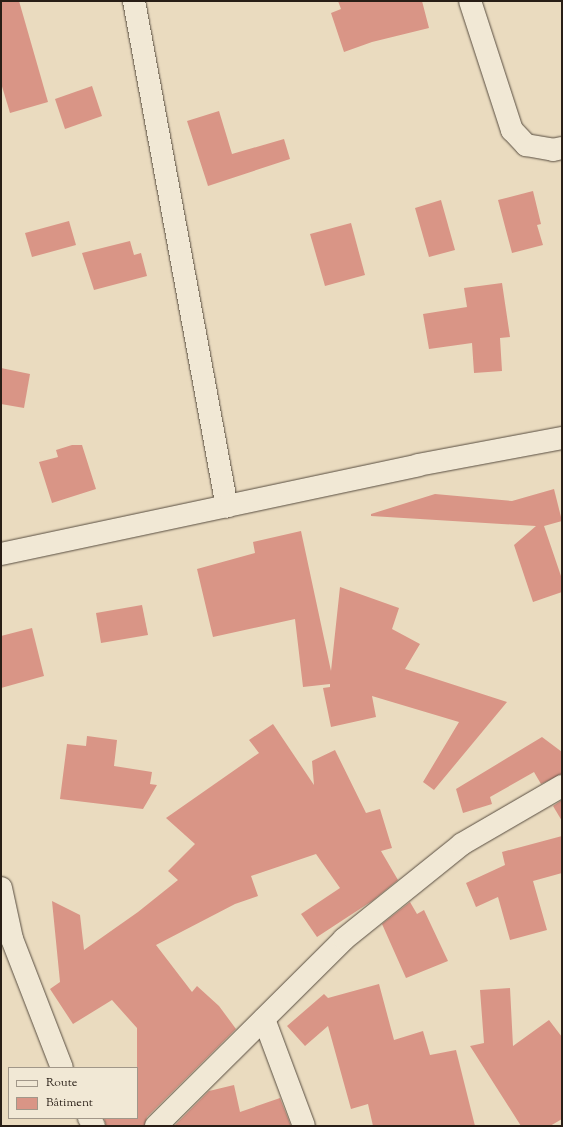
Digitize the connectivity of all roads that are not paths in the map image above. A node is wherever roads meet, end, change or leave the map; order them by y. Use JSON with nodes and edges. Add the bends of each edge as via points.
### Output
{"nodes":[{"id":1,"x":134,"y":1,"type":"edge"},
{"id":2,"x":470,"y":1,"type":"edge"},
{"id":3,"x":562,"y":148,"type":"edge"},
{"id":4,"x":561,"y":443,"type":"edge"},
{"id":5,"x":227,"y":507,"type":"junction"},
{"id":6,"x":1,"y":554,"type":"edge"},
{"id":7,"x":562,"y":786,"type":"edge"},
{"id":8,"x":1,"y":888,"type":"edge"},
{"id":9,"x":264,"y":1019,"type":"junction"},
{"id":10,"x":62,"y":1067,"type":"edge"},
{"id":11,"x":156,"y":1126,"type":"edge"},
{"id":12,"x":304,"y":1126,"type":"edge"}],
"edges":[{"from":1,"to":5,"type":"street"},
{"from":2,"to":3,"type":"street","via":[[512,130],[526,145],[553,150]]},
{"from":4,"to":5,"type":"street","via":[[418,465]]},
{"from":5,"to":6,"type":"street"},
{"from":7,"to":9,"type":"street","via":[[462,844],[344,939]]},
{"from":8,"to":10,"type":"street","via":[[12,939]]},
{"from":9,"to":11,"type":"street"},
{"from":9,"to":12,"type":"street"}]}
